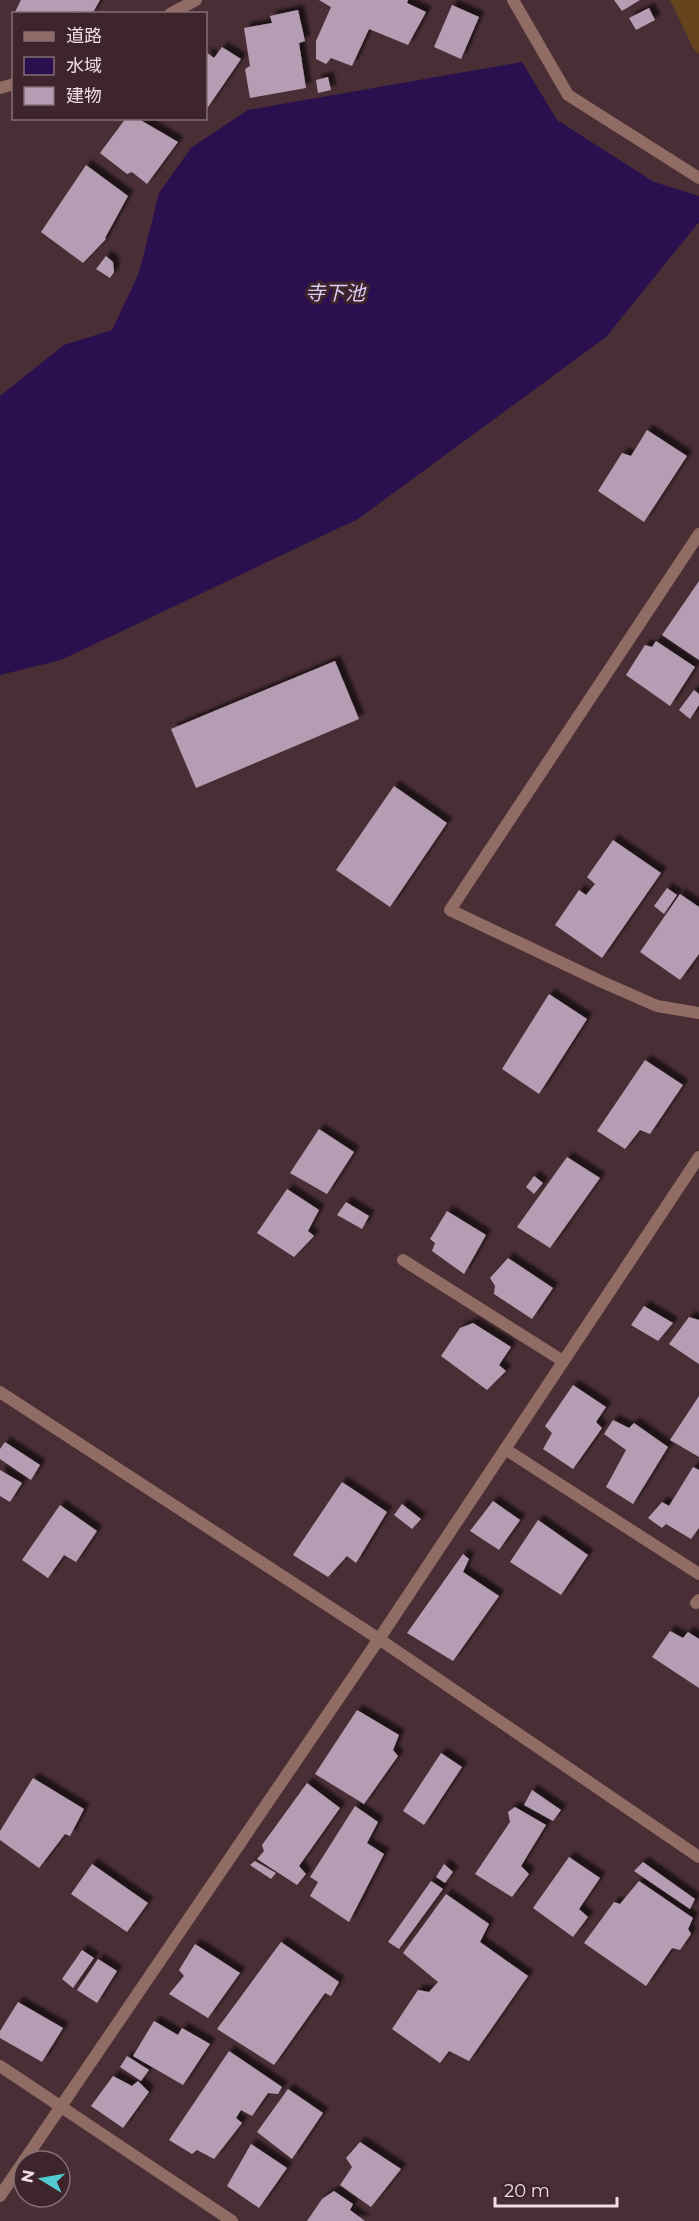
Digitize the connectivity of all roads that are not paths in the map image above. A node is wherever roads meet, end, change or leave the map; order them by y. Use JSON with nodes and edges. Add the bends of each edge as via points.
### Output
{"nodes":[{"id":1,"x":196,"y":0,"type":"edge"},
{"id":2,"x":513,"y":0,"type":"edge"},
{"id":3,"x":174,"y":12,"type":"edge"},
{"id":4,"x":699,"y":178,"type":"edge"},
{"id":5,"x":699,"y":534,"type":"edge"},
{"id":6,"x":699,"y":1013,"type":"edge"},
{"id":7,"x":699,"y":1157,"type":"edge"},
{"id":8,"x":403,"y":1260,"type":"dead end"},
{"id":9,"x":563,"y":1361,"type":"junction"},
{"id":10,"x":0,"y":1392,"type":"edge"},
{"id":11,"x":505,"y":1449,"type":"junction"},
{"id":12,"x":699,"y":1574,"type":"edge"},
{"id":13,"x":379,"y":1639,"type":"junction"},
{"id":14,"x":699,"y":1857,"type":"edge"},
{"id":15,"x":0,"y":2066,"type":"edge"},
{"id":16,"x":60,"y":2106,"type":"junction"},
{"id":17,"x":0,"y":2196,"type":"edge"},
{"id":18,"x":232,"y":2221,"type":"edge"}],
"edges":[{"from":1,"to":3,"type":"street"},
{"from":2,"to":4,"type":"street","via":[[568,95]]},
{"from":5,"to":6,"type":"street","via":[[450,910],[657,1006]]},
{"from":7,"to":9,"type":"street"},
{"from":8,"to":9,"type":"street"},
{"from":9,"to":11,"type":"street"},
{"from":10,"to":13,"type":"street"},
{"from":11,"to":12,"type":"street"},
{"from":11,"to":13,"type":"street"},
{"from":13,"to":14,"type":"street"},
{"from":13,"to":16,"type":"street"},
{"from":15,"to":16,"type":"street"},
{"from":16,"to":17,"type":"street"},
{"from":16,"to":18,"type":"street"}]}
